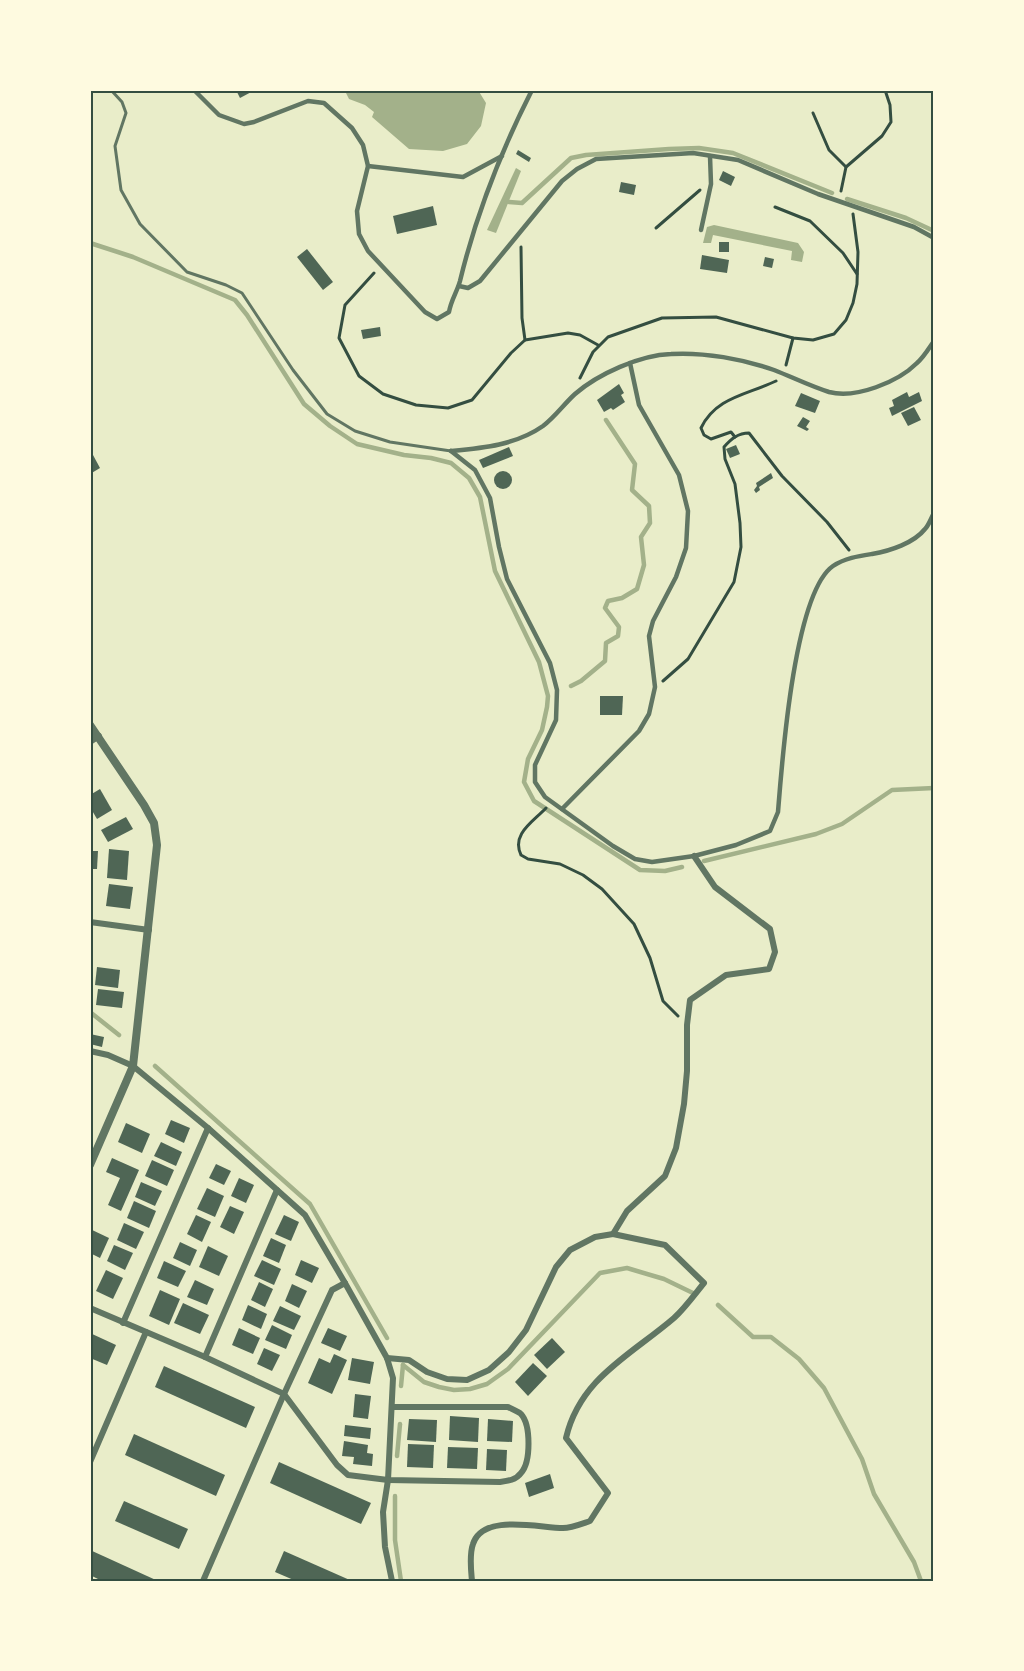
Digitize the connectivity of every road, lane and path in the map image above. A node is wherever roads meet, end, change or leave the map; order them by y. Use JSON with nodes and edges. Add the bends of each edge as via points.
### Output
{"nodes":[{"id":1,"x":111,"y":90,"type":"edge"},
{"id":2,"x":194,"y":90,"type":"edge"},
{"id":3,"x":532,"y":90,"type":"edge"},
{"id":4,"x":885,"y":90,"type":"edge"},
{"id":5,"x":813,"y":113,"type":"dead end"},
{"id":6,"x":502,"y":156,"type":"junction"},
{"id":7,"x":710,"y":156,"type":"junction"},
{"id":8,"x":368,"y":166,"type":"junction"},
{"id":9,"x":846,"y":167,"type":"junction"},
{"id":10,"x":695,"y":194,"type":"dead end"},
{"id":11,"x":838,"y":201,"type":"junction"},
{"id":12,"x":853,"y":206,"type":"junction"},
{"id":13,"x":775,"y":207,"type":"dead end"},
{"id":14,"x":656,"y":228,"type":"dead end"},
{"id":15,"x":701,"y":230,"type":"dead end"},
{"id":16,"x":934,"y":238,"type":"edge"},
{"id":17,"x":522,"y":248,"type":"dead end"},
{"id":18,"x":382,"y":265,"type":"junction"},
{"id":19,"x":858,"y":276,"type":"junction"},
{"id":20,"x":459,"y":286,"type":"junction"},
{"id":21,"x":794,"y":338,"type":"junction"},
{"id":22,"x":525,"y":340,"type":"junction"},
{"id":23,"x":934,"y":341,"type":"edge"},
{"id":24,"x":598,"y":345,"type":"junction"},
{"id":25,"x":630,"y":363,"type":"junction"},
{"id":26,"x":786,"y":365,"type":"dead end"},
{"id":27,"x":765,"y":386,"type":"dead end"},
{"id":28,"x":575,"y":394,"type":"junction"},
{"id":29,"x":735,"y":437,"type":"junction"},
{"id":30,"x":451,"y":452,"type":"junction"},
{"id":31,"x":934,"y":513,"type":"edge"},
{"id":32,"x":852,"y":557,"type":"junction"},
{"id":33,"x":656,"y":687,"type":"junction"},
{"id":34,"x":90,"y":725,"type":"edge"},
{"id":35,"x":99,"y":736,"type":"junction"},
{"id":36,"x":90,"y":742,"type":"edge"},
{"id":37,"x":562,"y":808,"type":"junction"},
{"id":38,"x":538,"y":816,"type":"dead end"},
{"id":39,"x":694,"y":856,"type":"junction"},
{"id":40,"x":90,"y":922,"type":"edge"},
{"id":41,"x":149,"y":930,"type":"junction"},
{"id":42,"x":687,"y":1024,"type":"junction"},
{"id":43,"x":90,"y":1051,"type":"edge"},
{"id":44,"x":134,"y":1066,"type":"junction"},
{"id":45,"x":208,"y":1128,"type":"junction"},
{"id":46,"x":90,"y":1165,"type":"edge"},
{"id":47,"x":277,"y":1190,"type":"junction"},
{"id":48,"x":613,"y":1234,"type":"junction"},
{"id":49,"x":345,"y":1283,"type":"junction"},
{"id":50,"x":90,"y":1308,"type":"edge"},
{"id":51,"x":123,"y":1323,"type":"junction"},
{"id":52,"x":146,"y":1332,"type":"junction"},
{"id":53,"x":205,"y":1357,"type":"junction"},
{"id":54,"x":387,"y":1358,"type":"junction"},
{"id":55,"x":284,"y":1394,"type":"junction"},
{"id":56,"x":392,"y":1407,"type":"junction"},
{"id":57,"x":90,"y":1462,"type":"edge"},
{"id":58,"x":388,"y":1480,"type":"junction"},
{"id":59,"x":203,"y":1581,"type":"edge"},
{"id":60,"x":392,"y":1581,"type":"edge"},
{"id":61,"x":472,"y":1581,"type":"edge"}],
"edges":[{"from":1,"to":30,"type":"lane","via":[[126,113],[116,146],[121,190],[140,224],[187,272],[242,293],[327,414],[354,431],[390,442]]},
{"from":2,"to":8,"type":"street","via":[[219,115],[244,124],[308,101],[324,103],[352,128],[363,145]]},
{"from":3,"to":6,"type":"street"},
{"from":4,"to":9,"type":"path","via":[[891,122],[882,136]]},
{"from":5,"to":9,"type":"path","via":[[830,150]]},
{"from":6,"to":8,"type":"street","via":[[463,177]]},
{"from":6,"to":20,"type":"street","via":[[471,235]]},
{"from":7,"to":11,"type":"street","via":[[738,160]]},
{"from":7,"to":15,"type":"street","via":[[711,184]]},
{"from":7,"to":20,"type":"street","via":[[693,153],[596,159],[562,181],[480,280],[468,288]]},
{"from":8,"to":18,"type":"street","via":[[357,211],[359,234]]},
{"from":9,"to":11,"type":"path"},
{"from":10,"to":14,"type":"path"},
{"from":11,"to":12,"type":"street"},
{"from":12,"to":16,"type":"street"},
{"from":12,"to":19,"type":"path"},
{"from":13,"to":19,"type":"path","via":[[810,221],[843,253]]},
{"from":17,"to":22,"type":"path"},
{"from":18,"to":20,"type":"street","via":[[425,312],[437,319],[450,312]]},
{"from":18,"to":22,"type":"path","via":[[345,304],[339,338],[359,376],[383,394],[416,405],[448,408],[472,400]]},
{"from":19,"to":21,"type":"path","via":[[846,320],[834,334],[813,340]]},
{"from":21,"to":24,"type":"path","via":[[716,317],[662,318],[608,337]]},
{"from":21,"to":26,"type":"path"},
{"from":22,"to":24,"type":"path","via":[[568,333]]},
{"from":23,"to":25,"type":"street","via":[[917,364],[891,381],[861,392],[832,392],[774,370],[709,356],[661,354]]},
{"from":24,"to":28,"type":"path","via":[[581,372]]},
{"from":25,"to":28,"type":"street"},
{"from":25,"to":33,"type":"street","via":[[639,405],[679,475],[688,511],[686,548],[649,636]]},
{"from":27,"to":29,"type":"path","via":[[718,405],[707,415],[701,428],[704,435],[711,439],[731,432]]},
{"from":28,"to":30,"type":"street","via":[[543,426],[520,438]]},
{"from":29,"to":32,"type":"path","via":[[749,433],[782,476],[846,544]]},
{"from":29,"to":33,"type":"path","via":[[724,447],[735,484],[740,523],[741,547],[734,582],[688,659]]},
{"from":30,"to":37,"type":"street","via":[[475,470],[490,498],[507,579],[550,663],[557,690],[556,720],[535,765],[535,782],[545,797]]},
{"from":31,"to":32,"type":"street","via":[[925,530],[907,542],[879,553]]},
{"from":32,"to":39,"type":"street","via":[[832,566],[810,602],[792,679],[778,812],[771,831]]},
{"from":33,"to":37,"type":"street","via":[[649,714],[639,731]]},
{"from":34,"to":35,"type":"street"},
{"from":35,"to":36,"type":"street"},
{"from":35,"to":41,"type":"street","via":[[154,823],[157,845]]},
{"from":37,"to":39,"type":"street","via":[[635,859],[652,862]]},
{"from":38,"to":42,"type":"path","via":[[522,831],[518,841],[521,855],[560,864],[602,889],[634,924],[663,1001]]},
{"from":39,"to":42,"type":"street","via":[[715,887],[770,929],[775,952],[769,969],[726,975],[690,1000]]},
{"from":40,"to":41,"type":"street"},
{"from":41,"to":44,"type":"street"},
{"from":42,"to":48,"type":"street","via":[[687,1071],[676,1148],[665,1176],[627,1211]]},
{"from":43,"to":44,"type":"street"},
{"from":44,"to":45,"type":"street"},
{"from":44,"to":46,"type":"street"},
{"from":45,"to":47,"type":"street"},
{"from":45,"to":51,"type":"street"},
{"from":47,"to":49,"type":"street","via":[[305,1215]]},
{"from":47,"to":53,"type":"street"},
{"from":48,"to":54,"type":"street","via":[[595,1237],[570,1251],[556,1267],[526,1330],[489,1370],[467,1380],[447,1379],[410,1360]]},
{"from":48,"to":61,"type":"street","via":[[665,1245],[704,1283],[676,1316],[605,1371],[570,1422],[566,1438],[608,1493],[590,1521],[565,1528],[503,1524],[485,1530],[473,1543]]},
{"from":49,"to":54,"type":"street"},
{"from":49,"to":55,"type":"street","via":[[332,1290]]},
{"from":50,"to":51,"type":"street"},
{"from":51,"to":52,"type":"street"},
{"from":52,"to":53,"type":"street"},
{"from":52,"to":57,"type":"street"},
{"from":53,"to":55,"type":"street"},
{"from":54,"to":56,"type":"street","via":[[393,1378]]},
{"from":55,"to":58,"type":"street","via":[[337,1466],[348,1475]]},
{"from":55,"to":59,"type":"street"},
{"from":56,"to":58,"type":"street"},
{"from":56,"to":58,"type":"street","via":[[508,1407],[520,1414],[527,1425],[528,1442],[526,1465],[513,1480]]},
{"from":58,"to":60,"type":"street","via":[[383,1512]]}]}
